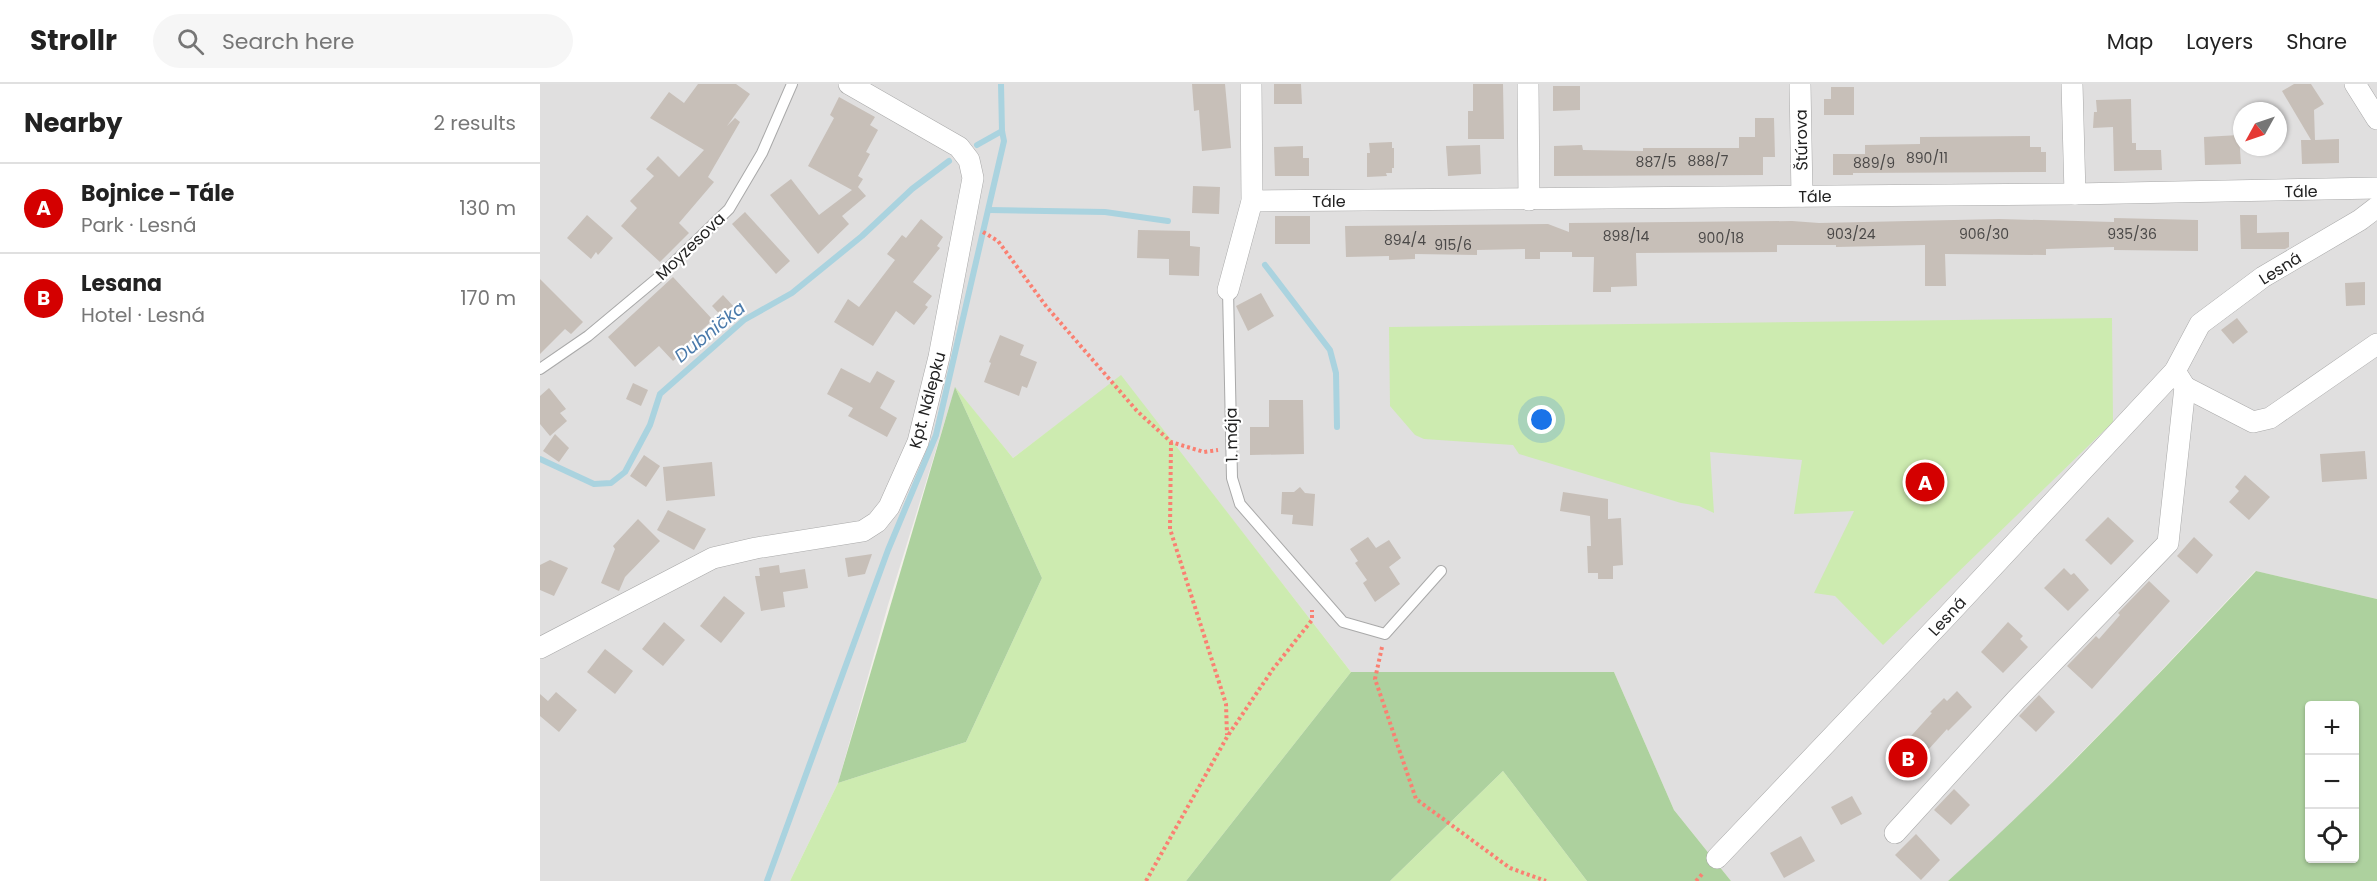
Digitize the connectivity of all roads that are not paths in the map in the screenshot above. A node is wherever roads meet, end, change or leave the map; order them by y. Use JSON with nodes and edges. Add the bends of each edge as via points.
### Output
{"nodes":[{"id":1,"x":792,"y":84,"type":"edge"},
{"id":2,"x":849,"y":84,"type":"edge"},
{"id":3,"x":1251,"y":84,"type":"edge"},
{"id":4,"x":1528,"y":84,"type":"edge"},
{"id":5,"x":1800,"y":84,"type":"edge"},
{"id":6,"x":2072,"y":84,"type":"edge"},
{"id":7,"x":2355,"y":84,"type":"edge"},
{"id":8,"x":2377,"y":119,"type":"edge"},
{"id":9,"x":2377,"y":188,"type":"edge"},
{"id":10,"x":2075,"y":194,"type":"junction"},
{"id":11,"x":1802,"y":196,"type":"junction"},
{"id":12,"x":1529,"y":200,"type":"junction"},
{"id":13,"x":1252,"y":201,"type":"junction"},
{"id":14,"x":2377,"y":207,"type":"edge"},
{"id":15,"x":1228,"y":290,"type":"joint"},
{"id":16,"x":2377,"y":344,"type":"edge"},
{"id":17,"x":540,"y":369,"type":"edge"},
{"id":18,"x":2180,"y":379,"type":"junction"},
{"id":19,"x":1441,"y":571,"type":"dead end"},
{"id":20,"x":540,"y":648,"type":"edge"},
{"id":21,"x":1895,"y":833,"type":"dead end"},
{"id":22,"x":1717,"y":858,"type":"dead end"}],
"edges":[{"from":1,"to":17,"type":"lane","name":"Moyzesova","via":[[762,153],[729,209],[660,276],[588,336]]},
{"from":2,"to":20,"type":"street","name":"Kpt. Nálepku","via":[[959,147],[969,160],[973,178],[939,357],[918,442],[889,507],[863,531],[713,558]]},
{"from":3,"to":13,"type":"street","name":"1. mája"},
{"from":4,"to":12,"type":"street"},
{"from":5,"to":11,"type":"street","name":"Štúrova"},
{"from":6,"to":10,"type":"street"},
{"from":7,"to":8,"type":"street"},
{"from":9,"to":10,"type":"street","name":"Tále"},
{"from":10,"to":11,"type":"street","name":"Tále"},
{"from":11,"to":12,"type":"street","name":"Tále"},
{"from":12,"to":13,"type":"street","name":"Tále"},
{"from":13,"to":15,"type":"street","name":"1. mája"},
{"from":14,"to":18,"type":"street","name":"Lesná","via":[[2263,277],[2200,324]]},
{"from":15,"to":19,"type":"lane","name":"1. mája","via":[[1230,449],[1232,478],[1240,504],[1343,622],[1384,634]]},
{"from":16,"to":18,"type":"street","via":[[2270,418],[2253,422]]},
{"from":18,"to":21,"type":"street","name":"Lesná","via":[[2168,543],[2016,700]]},
{"from":18,"to":22,"type":"street","name":"Lesná"}]}
